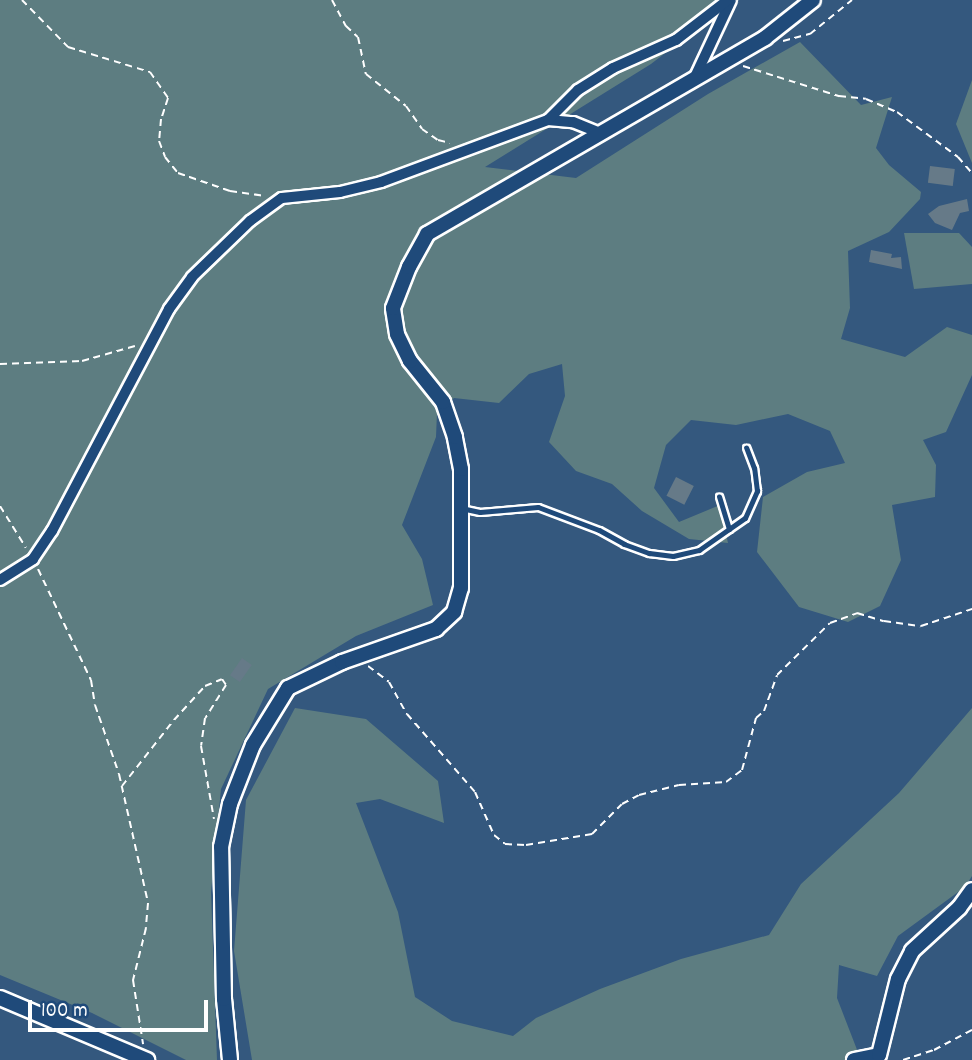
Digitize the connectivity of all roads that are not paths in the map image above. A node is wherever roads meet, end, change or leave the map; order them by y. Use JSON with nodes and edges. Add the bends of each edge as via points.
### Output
{"nodes":[{"id":1,"x":730,"y":0,"type":"edge"},
{"id":2,"x":813,"y":0,"type":"edge"},
{"id":3,"x":694,"y":80,"type":"junction"},
{"id":4,"x":548,"y":120,"type":"junction"},
{"id":5,"x":600,"y":133,"type":"junction"},
{"id":6,"x":746,"y":447,"type":"dead end"},
{"id":7,"x":719,"y":497,"type":"dead end"},
{"id":8,"x":461,"y":508,"type":"junction"},
{"id":9,"x":729,"y":529,"type":"junction"},
{"id":10,"x":0,"y":580,"type":"edge"},
{"id":11,"x":972,"y":890,"type":"edge"},
{"id":12,"x":0,"y":998,"type":"edge"},
{"id":13,"x":879,"y":1058,"type":"edge"},
{"id":14,"x":146,"y":1060,"type":"edge"},
{"id":15,"x":230,"y":1060,"type":"edge"},
{"id":16,"x":854,"y":1060,"type":"edge"}],
"edges":[{"from":1,"to":3,"type":"street"},
{"from":1,"to":4,"type":"street","via":[[676,40],[613,68],[578,90]]},
{"from":2,"to":3,"type":"street","via":[[765,38]]},
{"from":3,"to":5,"type":"street"},
{"from":4,"to":5,"type":"street","via":[[573,122]]},
{"from":4,"to":10,"type":"street","via":[[381,183],[282,198],[250,221],[192,277],[169,309],[82,478],[33,559]]},
{"from":5,"to":8,"type":"street","via":[[427,234],[393,308],[397,334],[410,360],[443,402],[461,469]]},
{"from":6,"to":9,"type":"lane","via":[[757,491],[745,518]]},
{"from":7,"to":9,"type":"lane"},
{"from":8,"to":9,"type":"lane","via":[[480,512],[538,507],[590,525],[624,544],[673,556],[699,550]]},
{"from":8,"to":15,"type":"street","via":[[461,588],[454,612],[436,629],[361,655],[288,688],[253,745],[230,804],[221,847]]},
{"from":11,"to":13,"type":"street","via":[[912,951],[898,978]]},
{"from":12,"to":14,"type":"street"},
{"from":13,"to":16,"type":"street"}]}
